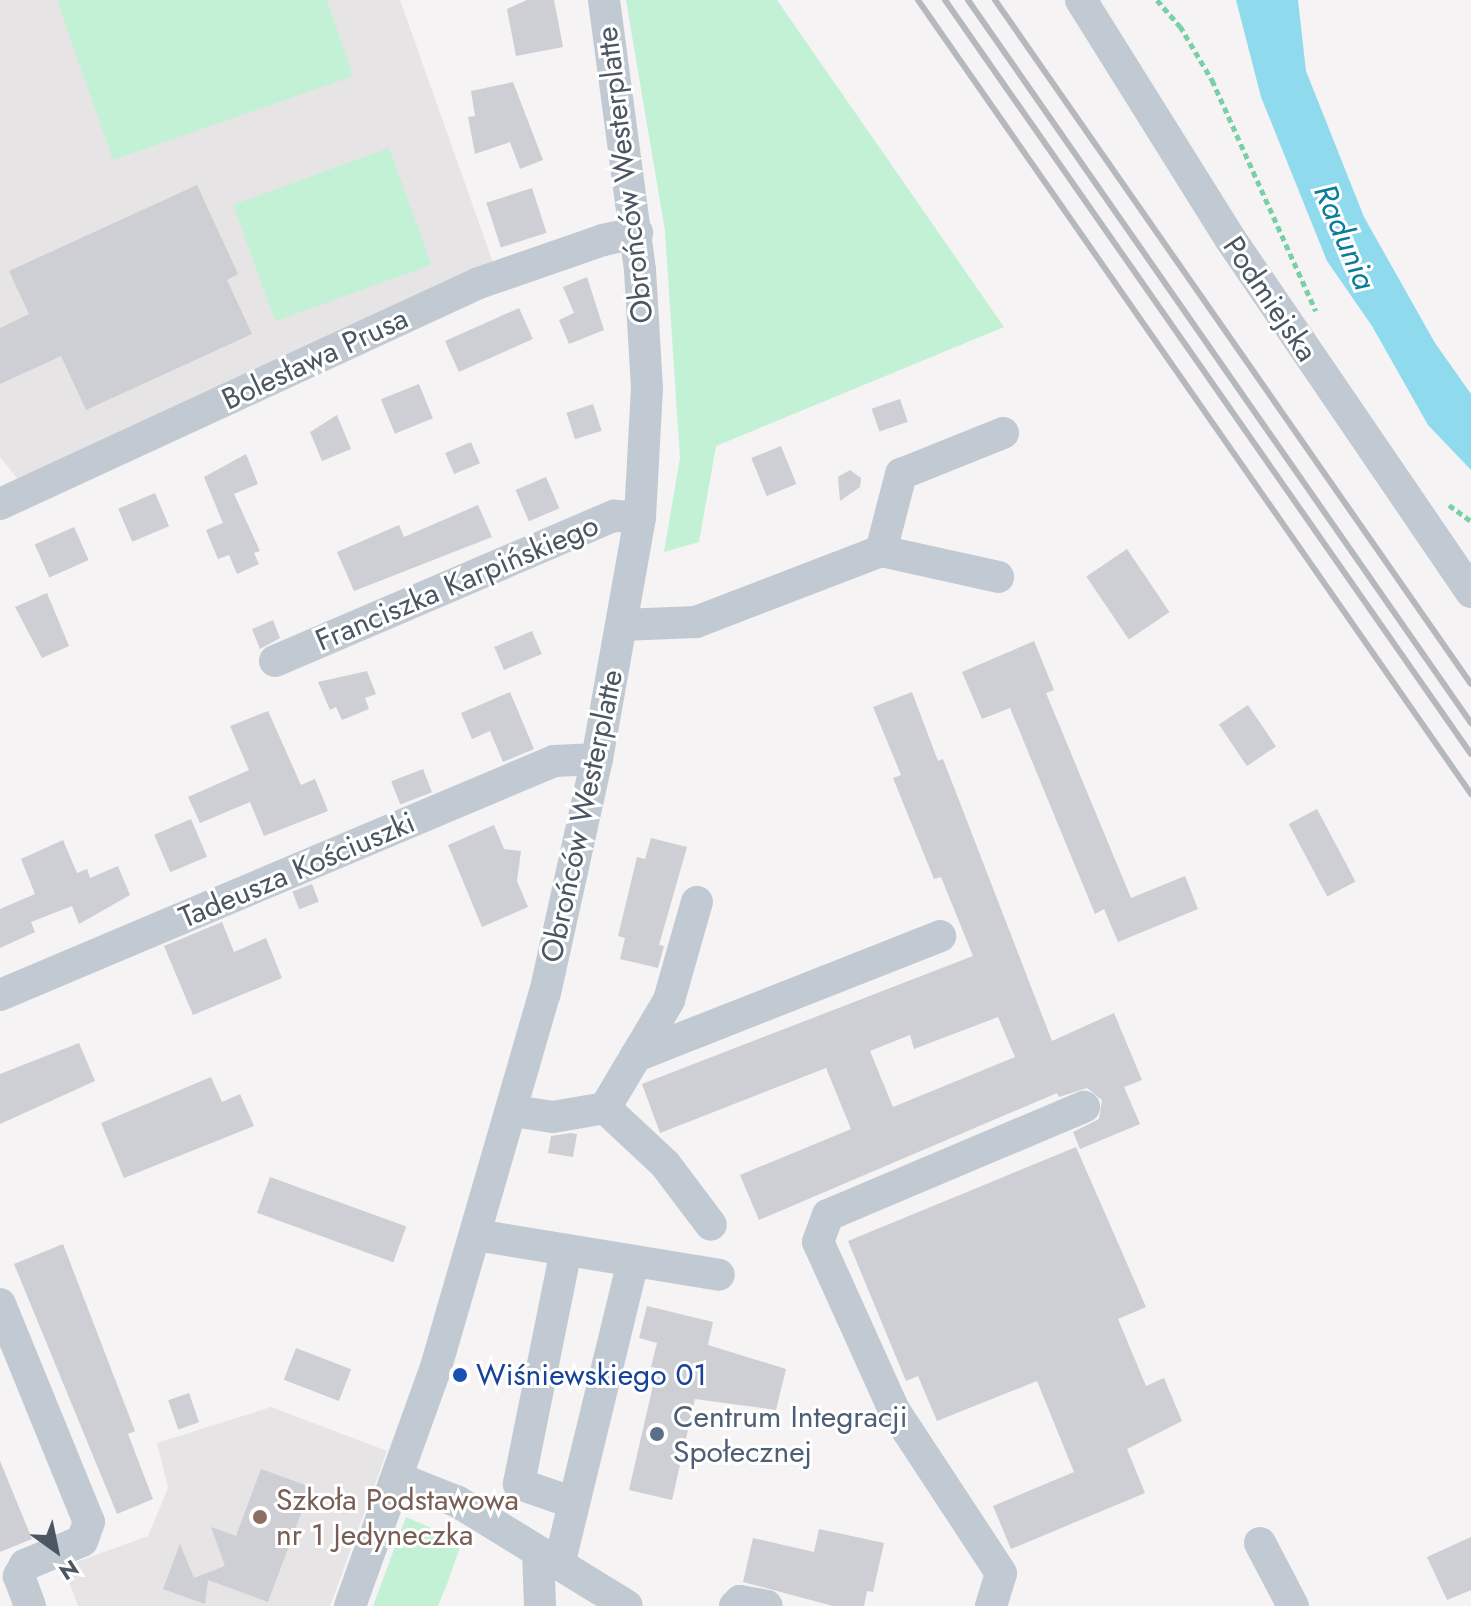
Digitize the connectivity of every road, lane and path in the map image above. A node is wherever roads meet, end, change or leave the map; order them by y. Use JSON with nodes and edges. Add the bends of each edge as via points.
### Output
{"nodes":[{"id":1,"x":604,"y":0,"type":"edge"},
{"id":2,"x":1081,"y":0,"type":"edge"},
{"id":3,"x":1157,"y":0,"type":"edge"},
{"id":4,"x":637,"y":233,"type":"junction"},
{"id":5,"x":1319,"y":316,"type":"dead end"},
{"id":6,"x":1003,"y":433,"type":"dead end"},
{"id":7,"x":0,"y":504,"type":"edge"},
{"id":8,"x":1449,"y":505,"type":"dead end"},
{"id":9,"x":640,"y":517,"type":"junction"},
{"id":10,"x":1471,"y":521,"type":"edge"},
{"id":11,"x":881,"y":551,"type":"junction"},
{"id":12,"x":998,"y":577,"type":"dead end"},
{"id":13,"x":1471,"y":592,"type":"edge"},
{"id":14,"x":622,"y":625,"type":"junction"},
{"id":15,"x":275,"y":661,"type":"dead end"},
{"id":16,"x":597,"y":759,"type":"junction"},
{"id":17,"x":697,"y":902,"type":"dead end"},
{"id":18,"x":940,"y":936,"type":"dead end"},
{"id":19,"x":0,"y":995,"type":"edge"},
{"id":20,"x":636,"y":1056,"type":"junction"},
{"id":21,"x":1084,"y":1107,"type":"dead end"},
{"id":22,"x":605,"y":1108,"type":"junction"},
{"id":23,"x":513,"y":1111,"type":"junction"},
{"id":24,"x":711,"y":1225,"type":"dead end"},
{"id":25,"x":476,"y":1235,"type":"junction"},
{"id":26,"x":566,"y":1250,"type":"junction"},
{"id":27,"x":633,"y":1261,"type":"junction"},
{"id":28,"x":719,"y":1275,"type":"dead end"},
{"id":29,"x":0,"y":1304,"type":"edge"},
{"id":30,"x":398,"y":1478,"type":"junction"},
{"id":31,"x":519,"y":1484,"type":"junction"},
{"id":32,"x":574,"y":1503,"type":"junction"},
{"id":33,"x":487,"y":1519,"type":"junction"},
{"id":34,"x":1260,"y":1543,"type":"dead end"},
{"id":35,"x":549,"y":1559,"type":"junction"},
{"id":36,"x":30,"y":1606,"type":"edge"},
{"id":37,"x":350,"y":1606,"type":"edge"},
{"id":38,"x":540,"y":1606,"type":"edge"},
{"id":39,"x":627,"y":1606,"type":"edge"},
{"id":40,"x":735,"y":1606,"type":"edge"},
{"id":41,"x":767,"y":1606,"type":"edge"},
{"id":42,"x":991,"y":1606,"type":"edge"},
{"id":43,"x":1293,"y":1606,"type":"edge"}],
"edges":[{"from":1,"to":4,"type":"street","name":"Obrońców Westerplatte"},
{"from":2,"to":13,"type":"street","name":"Podmiejska","via":[[1231,240]]},
{"from":3,"to":5,"type":"path","via":[[1180,26],[1212,80]]},
{"from":4,"to":7,"type":"street","name":"Bolesława Prusa","via":[[479,283]]},
{"from":4,"to":9,"type":"street","name":"Obrońców Westerplatte","via":[[647,388]]},
{"from":6,"to":11,"type":"street","via":[[901,474]]},
{"from":8,"to":10,"type":"path"},
{"from":9,"to":14,"type":"street","name":"Obrońców Westerplatte"},
{"from":9,"to":15,"type":"street","name":"Franciszka Karpińskiego","via":[[614,516]]},
{"from":11,"to":12,"type":"street"},
{"from":11,"to":14,"type":"street","via":[[696,622]]},
{"from":14,"to":16,"type":"street","name":"Obrońców Westerplatte"},
{"from":16,"to":19,"type":"street","name":"Tadeusza Kościuszki","via":[[554,761]]},
{"from":16,"to":23,"type":"street","name":"Obrońców Westerplatte"},
{"from":17,"to":20,"type":"street","via":[[669,1000]]},
{"from":18,"to":20,"type":"street"},
{"from":20,"to":22,"type":"street"},
{"from":21,"to":42,"type":"street","via":[[828,1215],[818,1242],[894,1410],[1001,1573]]},
{"from":22,"to":23,"type":"street","via":[[553,1117]]},
{"from":22,"to":24,"type":"street","via":[[665,1164]]},
{"from":23,"to":25,"type":"street","name":"Obrońców Westerplatte"},
{"from":25,"to":26,"type":"street"},
{"from":25,"to":30,"type":"street","name":"Obrońców Westerplatte"},
{"from":26,"to":27,"type":"street"},
{"from":26,"to":31,"type":"street"},
{"from":27,"to":28,"type":"street"},
{"from":27,"to":32,"type":"street"},
{"from":29,"to":36,"type":"street","via":[[89,1522],[82,1541],[25,1565],[19,1576]]},
{"from":30,"to":33,"type":"street"},
{"from":30,"to":37,"type":"street","name":"Obrońców Westerplatte"},
{"from":31,"to":32,"type":"street"},
{"from":31,"to":33,"type":"street"},
{"from":32,"to":35,"type":"street"},
{"from":33,"to":35,"type":"street"},
{"from":34,"to":43,"type":"street"},
{"from":35,"to":38,"type":"street"},
{"from":35,"to":39,"type":"street"},
{"from":40,"to":41,"type":"street","via":[[740,1601]]}]}
